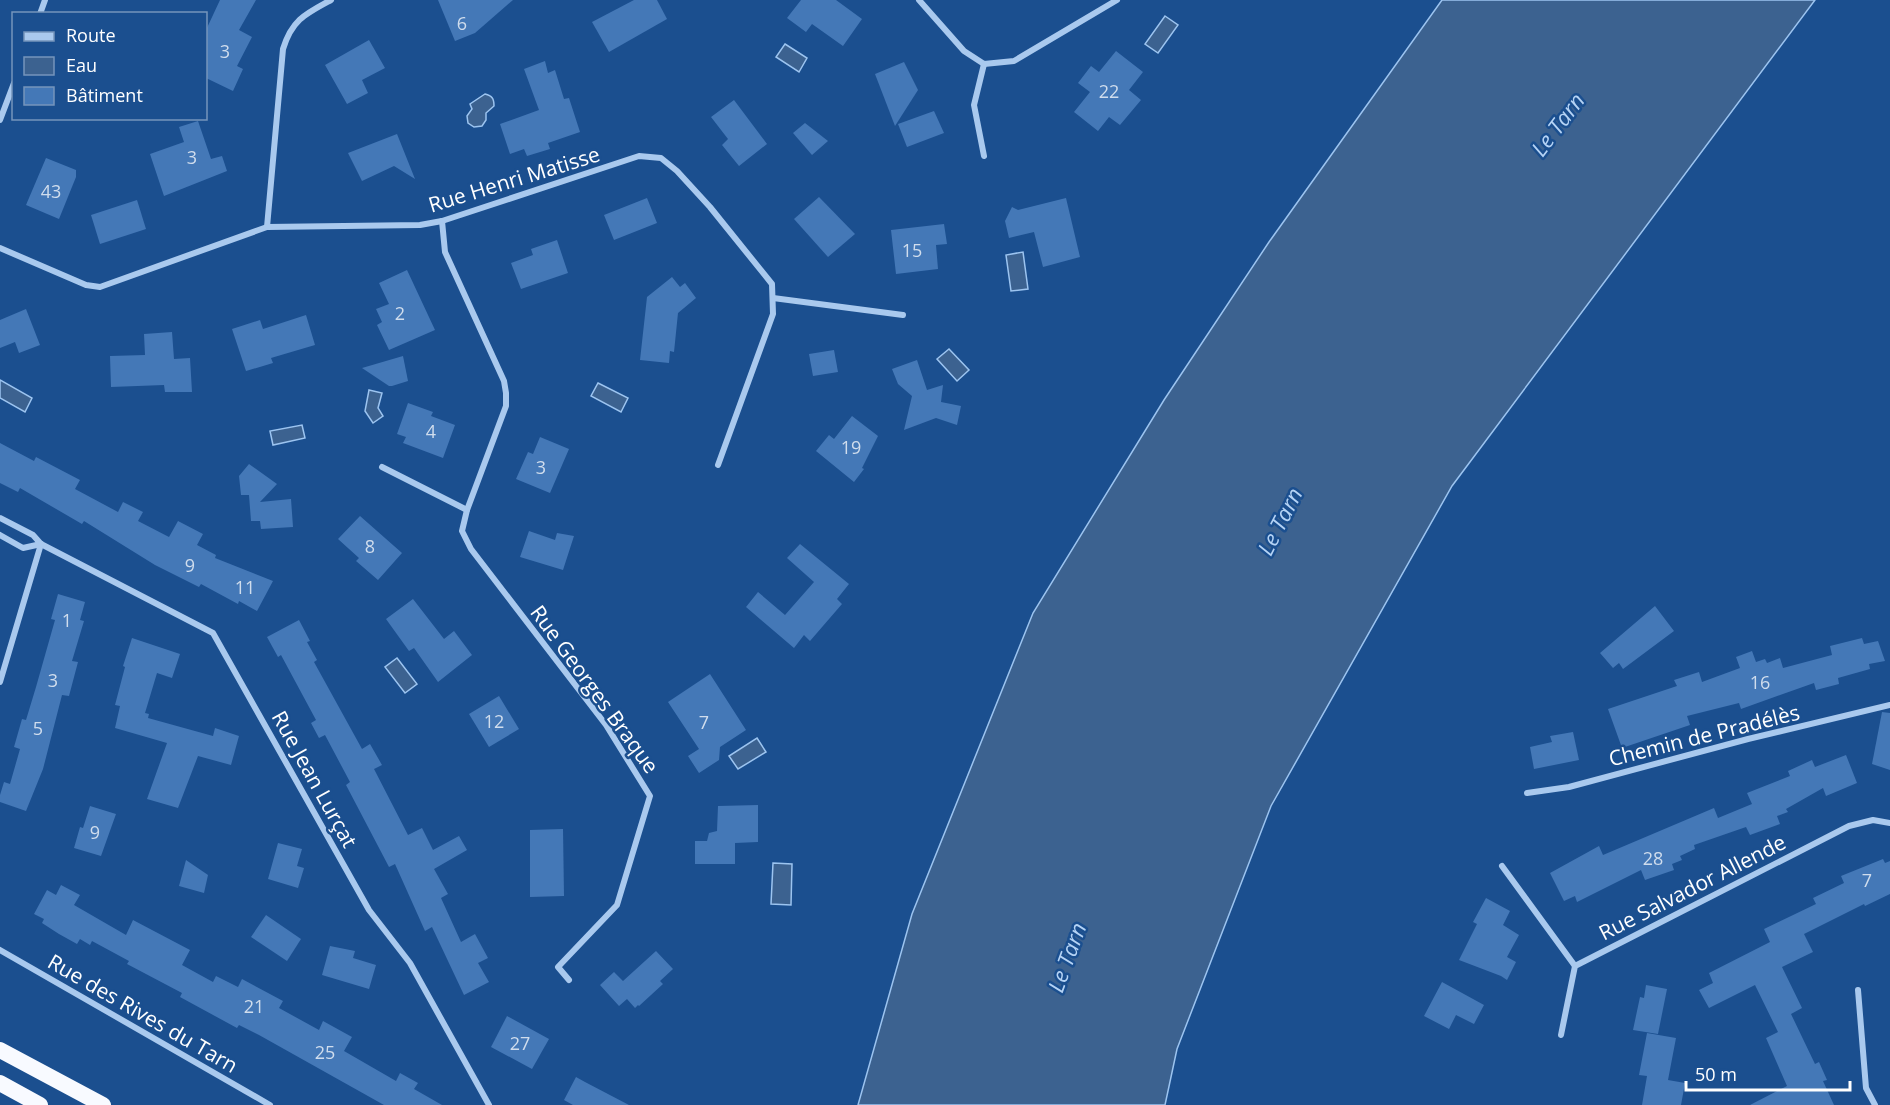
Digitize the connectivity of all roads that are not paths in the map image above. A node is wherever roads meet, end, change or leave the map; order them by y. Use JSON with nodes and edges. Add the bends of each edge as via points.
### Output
{"nodes":[{"id":1,"x":331,"y":0,"type":"edge"},
{"id":2,"x":919,"y":0,"type":"edge"},
{"id":3,"x":1117,"y":0,"type":"edge"},
{"id":4,"x":984,"y":64,"type":"junction"},
{"id":5,"x":12,"y":88,"type":"edge"},
{"id":6,"x":0,"y":120,"type":"edge"},
{"id":7,"x":984,"y":156,"type":"dead end"},
{"id":8,"x":442,"y":221,"type":"junction"},
{"id":9,"x":267,"y":227,"type":"junction"},
{"id":10,"x":0,"y":248,"type":"edge"},
{"id":11,"x":772,"y":298,"type":"junction"},
{"id":12,"x":903,"y":315,"type":"dead end"},
{"id":13,"x":718,"y":465,"type":"dead end"},
{"id":14,"x":382,"y":467,"type":"dead end"},
{"id":15,"x":467,"y":510,"type":"junction"},
{"id":16,"x":0,"y":518,"type":"edge"},
{"id":17,"x":0,"y":536,"type":"edge"},
{"id":18,"x":41,"y":544,"type":"junction"},
{"id":19,"x":0,"y":682,"type":"edge"},
{"id":20,"x":1890,"y":705,"type":"edge"},
{"id":21,"x":1527,"y":793,"type":"dead end"},
{"id":22,"x":1890,"y":823,"type":"edge"},
{"id":23,"x":1502,"y":866,"type":"dead end"},
{"id":24,"x":0,"y":950,"type":"edge"},
{"id":25,"x":1575,"y":966,"type":"junction"},
{"id":26,"x":569,"y":980,"type":"dead end"},
{"id":27,"x":1858,"y":990,"type":"dead end"},
{"id":28,"x":1561,"y":1035,"type":"dead end"},
{"id":29,"x":0,"y":1050,"type":"edge"},
{"id":30,"x":0,"y":1083,"type":"edge"},
{"id":31,"x":40,"y":1105,"type":"edge"},
{"id":32,"x":103,"y":1105,"type":"edge"},
{"id":33,"x":270,"y":1105,"type":"edge"},
{"id":34,"x":489,"y":1105,"type":"edge"},
{"id":35,"x":1875,"y":1105,"type":"edge"}],
"edges":[{"from":1,"to":9,"type":"street","via":[[293,25],[283,49]]},
{"from":2,"to":4,"type":"street","via":[[964,51]]},
{"from":3,"to":4,"type":"street","via":[[1014,61]]},
{"from":4,"to":7,"type":"street","via":[[974,105]]},
{"from":5,"to":6,"type":"street"},
{"from":8,"to":9,"type":"street","name":"Rue Henri Matisse","via":[[403,226]]},
{"from":8,"to":11,"type":"street","name":"Rue Henri Matisse","via":[[639,156],[661,158],[710,207],[772,284]]},
{"from":8,"to":15,"type":"street","name":"Rue Georges Braque","via":[[445,252],[506,393],[506,406]]},
{"from":9,"to":10,"type":"street","name":"Rue Henri Matisse","via":[[100,287],[86,285]]},
{"from":11,"to":12,"type":"street"},
{"from":11,"to":13,"type":"street","name":"Rue Henri Matisse","via":[[773,314]]},
{"from":14,"to":15,"type":"street"},
{"from":15,"to":26,"type":"street","name":"Rue Georges Braque","via":[[462,531],[471,549],[606,725],[650,796],[617,905],[558,967]]},
{"from":16,"to":18,"type":"street","name":"Rue Jean Lurçat","via":[[33,535]]},
{"from":17,"to":18,"type":"street","name":"Rue Jean Lurçat","via":[[23,548]]},
{"from":18,"to":19,"type":"street"},
{"from":18,"to":34,"type":"street","name":"Rue Jean Lurçat","via":[[213,633],[369,910],[410,963]]},
{"from":20,"to":21,"type":"street","name":"Chemin de Pradélès","via":[[1569,787]]},
{"from":22,"to":25,"type":"street","name":"Rue Salvador Allende","via":[[1873,820],[1849,826]]},
{"from":23,"to":25,"type":"street"},
{"from":24,"to":33,"type":"street","name":"Rue des Rives du Tarn"},
{"from":25,"to":28,"type":"street"},
{"from":27,"to":35,"type":"street","via":[[1866,1088]]},
{"from":29,"to":32,"type":"highway"},
{"from":30,"to":31,"type":"highway"}]}
